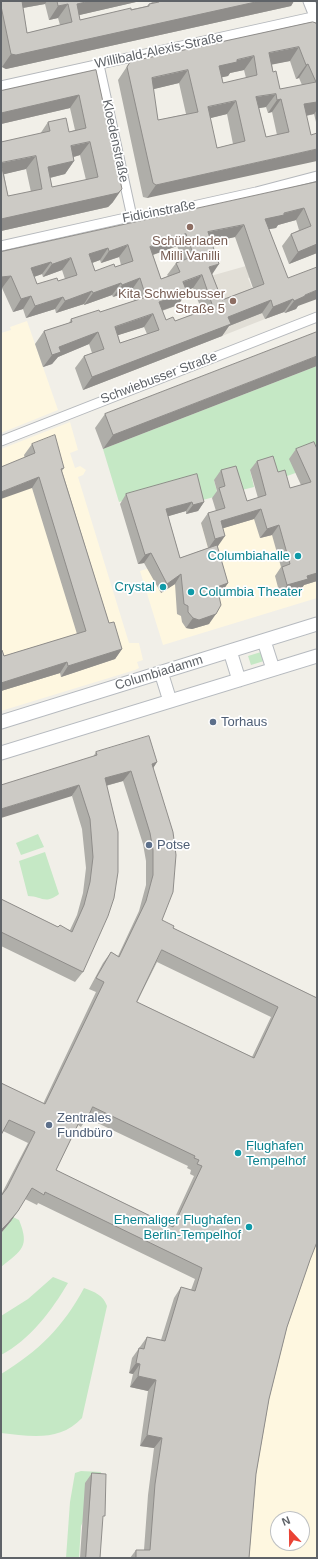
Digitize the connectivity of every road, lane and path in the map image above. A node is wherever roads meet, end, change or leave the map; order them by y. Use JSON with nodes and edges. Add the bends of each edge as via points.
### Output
{"nodes":[{"id":1,"x":309,"y":1,"type":"edge"},
{"id":2,"x":316,"y":18,"type":"edge"},
{"id":3,"x":99,"y":65,"type":"junction"},
{"id":4,"x":1,"y":86,"type":"edge"},
{"id":5,"x":317,"y":176,"type":"edge"},
{"id":6,"x":132,"y":217,"type":"junction"},
{"id":7,"x":1,"y":246,"type":"edge"},
{"id":8,"x":317,"y":317,"type":"edge"},
{"id":9,"x":1,"y":441,"type":"edge"},
{"id":10,"x":317,"y":624,"type":"edge"},
{"id":11,"x":264,"y":641,"type":"junction"},
{"id":12,"x":230,"y":651,"type":"junction"},
{"id":13,"x":317,"y":656,"type":"edge"},
{"id":14,"x":273,"y":669,"type":"junction"},
{"id":15,"x":161,"y":672,"type":"junction"},
{"id":16,"x":239,"y":680,"type":"junction"},
{"id":17,"x":170,"y":701,"type":"junction"},
{"id":18,"x":1,"y":722,"type":"edge"},
{"id":19,"x":1,"y":752,"type":"edge"}],
"edges":[{"from":1,"to":2,"type":"street"},
{"from":2,"to":3,"type":"street","name":"Willibald-Alexis-Straße"},
{"from":3,"to":4,"type":"street","name":"Willibald-Alexis-Straße"},
{"from":3,"to":6,"type":"street","name":"Kloedenstraße"},
{"from":5,"to":6,"type":"street","name":"Fidicinstraße","via":[[144,217]]},
{"from":6,"to":7,"type":"street","name":"Fidicinstraße"},
{"from":8,"to":9,"type":"street","name":"Schwiebusser Straße"},
{"from":10,"to":11,"type":"main road","name":"Columbiadamm"},
{"from":11,"to":12,"type":"main road","name":"Columbiadamm"},
{"from":11,"to":14,"type":"main road"},
{"from":12,"to":15,"type":"main road","name":"Columbiadamm"},
{"from":12,"to":16,"type":"main road"},
{"from":13,"to":14,"type":"main road"},
{"from":14,"to":16,"type":"main road"},
{"from":15,"to":17,"type":"main road"},
{"from":15,"to":18,"type":"main road","name":"Columbiadamm"},
{"from":16,"to":17,"type":"main road"},
{"from":17,"to":19,"type":"main road"}]}
